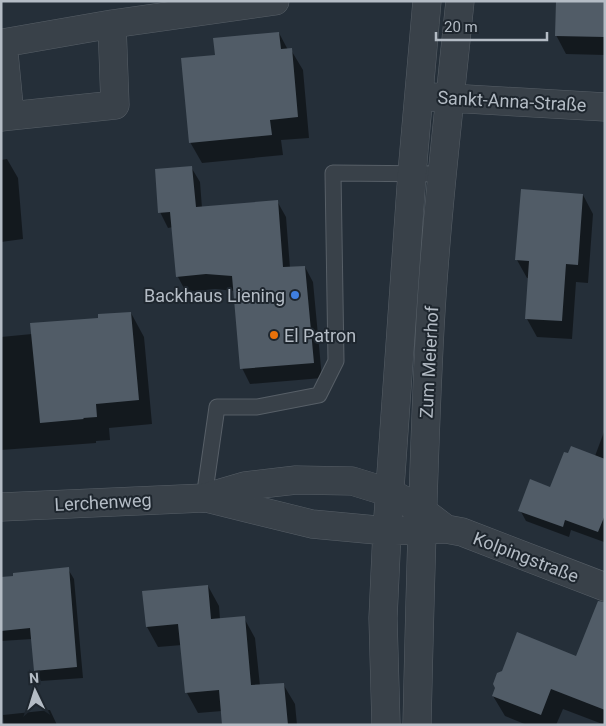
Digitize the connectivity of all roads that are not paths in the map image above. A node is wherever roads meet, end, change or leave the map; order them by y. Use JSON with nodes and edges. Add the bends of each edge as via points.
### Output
{"nodes":[{"id":1,"x":275,"y":1,"type":"edge"},
{"id":2,"x":427,"y":1,"type":"edge"},
{"id":3,"x":460,"y":1,"type":"edge"},
{"id":4,"x":112,"y":24,"type":"junction"},
{"id":5,"x":418,"y":96,"type":"junction"},
{"id":6,"x":450,"y":98,"type":"junction"},
{"id":7,"x":605,"y":107,"type":"edge"},
{"id":8,"x":6,"y":117,"type":"edge"},
{"id":9,"x":412,"y":173,"type":"junction"},
{"id":10,"x":442,"y":174,"type":"junction"},
{"id":11,"x":390,"y":493,"type":"junction"},
{"id":12,"x":204,"y":498,"type":"junction"},
{"id":13,"x":1,"y":507,"type":"edge"},
{"id":14,"x":429,"y":523,"type":"junction"},
{"id":15,"x":387,"y":532,"type":"junction"},
{"id":16,"x":605,"y":587,"type":"edge"},
{"id":17,"x":386,"y":725,"type":"edge"},
{"id":18,"x":417,"y":725,"type":"edge"}],
"edges":[{"from":1,"to":4,"type":"street"},
{"from":2,"to":5,"type":"street","name":"Zum Meierhof"},
{"from":3,"to":6,"type":"street","name":"Zum Meierhof"},
{"from":4,"to":8,"type":"street","via":[[3,43]]},
{"from":4,"to":8,"type":"street","via":[[115,105]]},
{"from":5,"to":6,"type":"street","name":"Sankt-Anna-Straße"},
{"from":5,"to":9,"type":"street","name":"Zum Meierhof"},
{"from":6,"to":7,"type":"street","name":"Sankt-Anna-Straße"},
{"from":6,"to":10,"type":"street","name":"Zum Meierhof"},
{"from":9,"to":10,"type":"lane"},
{"from":9,"to":11,"type":"street","name":"Zum Meierhof"},
{"from":9,"to":12,"type":"lane","via":[[332,173],[336,361],[319,395],[257,407],[217,407]]},
{"from":10,"to":14,"type":"street","name":"Zum Meierhof","via":[[430,328]]},
{"from":11,"to":12,"type":"street","name":"Lerchenweg","via":[[352,481],[296,480],[245,486]]},
{"from":11,"to":14,"type":"street","name":"Lerchenweg"},
{"from":11,"to":15,"type":"street","name":"Zum Meierhof"},
{"from":12,"to":13,"type":"street","name":"Lerchenweg"},
{"from":12,"to":15,"type":"street","name":"Lerchenweg","via":[[312,524]]},
{"from":14,"to":15,"type":"street","name":"Lerchenweg"},
{"from":14,"to":16,"type":"street","name":"Kolpingstraße","via":[[462,532]]},
{"from":14,"to":18,"type":"street","name":"Zum Meierhof"},
{"from":15,"to":17,"type":"street","name":"Zum Meierhof","via":[[383,618]]}]}
